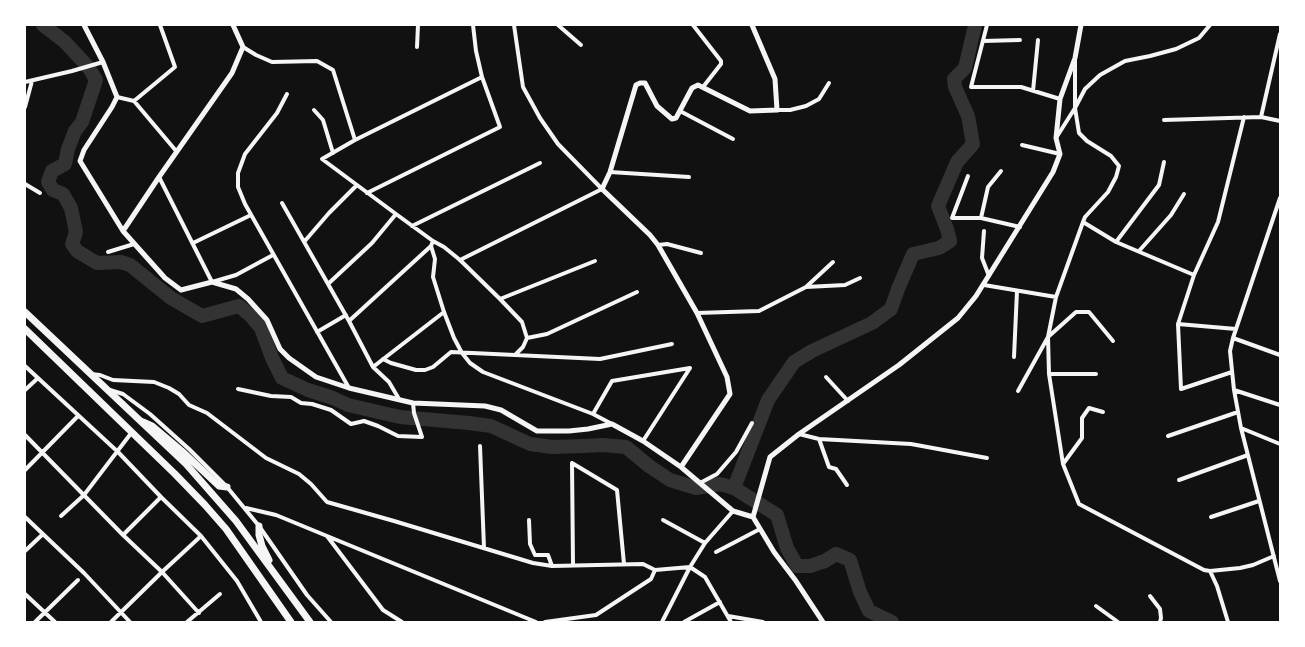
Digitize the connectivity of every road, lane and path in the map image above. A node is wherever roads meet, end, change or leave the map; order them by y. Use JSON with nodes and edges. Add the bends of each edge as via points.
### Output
{"nodes":[{"id":1,"x":84,"y":25,"type":"edge"},
{"id":2,"x":160,"y":25,"type":"edge"},
{"id":3,"x":233,"y":25,"type":"edge"},
{"id":4,"x":418,"y":25,"type":"edge"},
{"id":5,"x":473,"y":25,"type":"edge"},
{"id":6,"x":514,"y":25,"type":"edge"},
{"id":7,"x":558,"y":25,"type":"edge"},
{"id":8,"x":693,"y":25,"type":"edge"},
{"id":9,"x":752,"y":25,"type":"edge"},
{"id":10,"x":987,"y":25,"type":"edge"},
{"id":11,"x":1081,"y":25,"type":"edge"},
{"id":12,"x":1210,"y":25,"type":"edge"},
{"id":13,"x":1280,"y":34,"type":"edge"},
{"id":14,"x":1020,"y":40,"type":"dead end"},
{"id":15,"x":1038,"y":40,"type":"dead end"},
{"id":16,"x":983,"y":41,"type":"junction"},
{"id":17,"x":581,"y":45,"type":"dead end"},
{"id":18,"x":244,"y":47,"type":"junction"},
{"id":19,"x":417,"y":47,"type":"dead end"},
{"id":20,"x":1075,"y":58,"type":"junction"},
{"id":21,"x":102,"y":62,"type":"junction"},
{"id":22,"x":482,"y":77,"type":"junction"},
{"id":23,"x":32,"y":81,"type":"junction"},
{"id":24,"x":25,"y":82,"type":"edge"},
{"id":25,"x":829,"y":83,"type":"dead end"},
{"id":26,"x":703,"y":87,"type":"junction"},
{"id":27,"x":1033,"y":91,"type":"junction"},
{"id":28,"x":287,"y":94,"type":"dead end"},
{"id":29,"x":117,"y":97,"type":"junction"},
{"id":30,"x":1060,"y":99,"type":"junction"},
{"id":31,"x":134,"y":101,"type":"junction"},
{"id":32,"x":25,"y":106,"type":"edge"},
{"id":33,"x":1075,"y":108,"type":"junction"},
{"id":34,"x":314,"y":110,"type":"dead end"},
{"id":35,"x":777,"y":110,"type":"junction"},
{"id":36,"x":680,"y":111,"type":"junction"},
{"id":37,"x":1261,"y":116,"type":"junction"},
{"id":38,"x":1244,"y":117,"type":"junction"},
{"id":39,"x":1164,"y":120,"type":"dead end"},
{"id":40,"x":1280,"y":121,"type":"edge"},
{"id":41,"x":1056,"y":138,"type":"junction"},
{"id":42,"x":733,"y":139,"type":"dead end"},
{"id":43,"x":354,"y":140,"type":"junction"},
{"id":44,"x":1022,"y":145,"type":"dead end"},
{"id":45,"x":177,"y":152,"type":"junction"},
{"id":46,"x":332,"y":153,"type":"junction"},
{"id":47,"x":1060,"y":154,"type":"junction"},
{"id":48,"x":1164,"y":162,"type":"dead end"},
{"id":49,"x":540,"y":163,"type":"dead end"},
{"id":50,"x":1001,"y":171,"type":"dead end"},
{"id":51,"x":610,"y":172,"type":"junction"},
{"id":52,"x":968,"y":176,"type":"dead end"},
{"id":53,"x":159,"y":177,"type":"junction"},
{"id":54,"x":689,"y":177,"type":"dead end"},
{"id":55,"x":25,"y":184,"type":"edge"},
{"id":56,"x":356,"y":186,"type":"junction"},
{"id":57,"x":602,"y":189,"type":"junction"},
{"id":58,"x":40,"y":193,"type":"dead end"},
{"id":59,"x":367,"y":193,"type":"junction"},
{"id":60,"x":1184,"y":194,"type":"dead end"},
{"id":61,"x":1280,"y":198,"type":"edge"},
{"id":62,"x":282,"y":203,"type":"dead end"},
{"id":63,"x":396,"y":214,"type":"junction"},
{"id":64,"x":251,"y":215,"type":"junction"},
{"id":65,"x":980,"y":218,"type":"junction"},
{"id":66,"x":1083,"y":222,"type":"junction"},
{"id":67,"x":412,"y":226,"type":"junction"},
{"id":68,"x":1020,"y":226,"type":"junction"},
{"id":69,"x":984,"y":230,"type":"dead end"},
{"id":70,"x":123,"y":231,"type":"junction"},
{"id":71,"x":433,"y":241,"type":"junction"},
{"id":72,"x":304,"y":242,"type":"junction"},
{"id":73,"x":1116,"y":242,"type":"junction"},
{"id":74,"x":193,"y":243,"type":"junction"},
{"id":75,"x":134,"y":244,"type":"junction"},
{"id":76,"x":658,"y":245,"type":"junction"},
{"id":77,"x":431,"y":246,"type":"junction"},
{"id":78,"x":1138,"y":251,"type":"junction"},
{"id":79,"x":108,"y":252,"type":"dead end"},
{"id":80,"x":702,"y":253,"type":"dead end"},
{"id":81,"x":273,"y":255,"type":"junction"},
{"id":82,"x":460,"y":260,"type":"junction"},
{"id":83,"x":595,"y":261,"type":"dead end"},
{"id":84,"x":833,"y":262,"type":"dead end"},
{"id":85,"x":1194,"y":275,"type":"junction"},
{"id":86,"x":989,"y":276,"type":"junction"},
{"id":87,"x":860,"y":278,"type":"dead end"},
{"id":88,"x":212,"y":282,"type":"junction"},
{"id":89,"x":328,"y":284,"type":"junction"},
{"id":90,"x":984,"y":285,"type":"junction"},
{"id":91,"x":806,"y":287,"type":"junction"},
{"id":92,"x":1017,"y":291,"type":"junction"},
{"id":93,"x":636,"y":292,"type":"dead end"},
{"id":94,"x":1056,"y":297,"type":"junction"},
{"id":95,"x":500,"y":299,"type":"junction"},
{"id":96,"x":25,"y":312,"type":"edge"},
{"id":97,"x":444,"y":312,"type":"junction"},
{"id":98,"x":697,"y":313,"type":"junction"},
{"id":99,"x":346,"y":315,"type":"junction"},
{"id":100,"x":349,"y":321,"type":"junction"},
{"id":101,"x":1178,"y":324,"type":"junction"},
{"id":102,"x":25,"y":329,"type":"edge"},
{"id":103,"x":1236,"y":329,"type":"junction"},
{"id":104,"x":317,"y":332,"type":"junction"},
{"id":105,"x":1048,"y":337,"type":"junction"},
{"id":106,"x":527,"y":338,"type":"junction"},
{"id":107,"x":1232,"y":338,"type":"junction"},
{"id":108,"x":1113,"y":341,"type":"dead end"},
{"id":109,"x":672,"y":344,"type":"dead end"},
{"id":110,"x":462,"y":353,"type":"junction"},
{"id":111,"x":515,"y":355,"type":"junction"},
{"id":112,"x":1280,"y":355,"type":"edge"},
{"id":113,"x":1014,"y":357,"type":"dead end"},
{"id":114,"x":383,"y":359,"type":"junction"},
{"id":115,"x":25,"y":366,"type":"edge"},
{"id":116,"x":374,"y":367,"type":"junction"},
{"id":117,"x":1232,"y":372,"type":"junction"},
{"id":118,"x":89,"y":373,"type":"junction"},
{"id":119,"x":1049,"y":374,"type":"junction"},
{"id":120,"x":1096,"y":374,"type":"dead end"},
{"id":121,"x":826,"y":377,"type":"dead end"},
{"id":122,"x":38,"y":378,"type":"junction"},
{"id":123,"x":349,"y":388,"type":"junction"},
{"id":124,"x":105,"y":389,"type":"junction"},
{"id":125,"x":238,"y":389,"type":"dead end"},
{"id":126,"x":25,"y":390,"type":"edge"},
{"id":127,"x":1234,"y":390,"type":"junction"},
{"id":128,"x":1018,"y":392,"type":"dead end"},
{"id":129,"x":399,"y":399,"type":"junction"},
{"id":130,"x":848,"y":401,"type":"junction"},
{"id":131,"x":413,"y":403,"type":"junction"},
{"id":132,"x":1280,"y":405,"type":"edge"},
{"id":133,"x":1103,"y":412,"type":"dead end"},
{"id":134,"x":1238,"y":412,"type":"junction"},
{"id":135,"x":593,"y":414,"type":"junction"},
{"id":136,"x":78,"y":416,"type":"junction"},
{"id":137,"x":138,"y":420,"type":"junction"},
{"id":138,"x":752,"y":422,"type":"dead end"},
{"id":139,"x":612,"y":424,"type":"junction"},
{"id":140,"x":1241,"y":428,"type":"junction"},
{"id":141,"x":132,"y":432,"type":"junction"},
{"id":142,"x":799,"y":434,"type":"junction"},
{"id":143,"x":25,"y":435,"type":"edge"},
{"id":144,"x":1168,"y":436,"type":"dead end"},
{"id":145,"x":819,"y":439,"type":"junction"},
{"id":146,"x":643,"y":441,"type":"junction"},
{"id":147,"x":1280,"y":444,"type":"edge"},
{"id":148,"x":480,"y":446,"type":"dead end"},
{"id":149,"x":118,"y":452,"type":"junction"},
{"id":150,"x":42,"y":453,"type":"junction"},
{"id":151,"x":1248,"y":455,"type":"junction"},
{"id":152,"x":987,"y":458,"type":"dead end"},
{"id":153,"x":1063,"y":464,"type":"junction"},
{"id":154,"x":681,"y":467,"type":"junction"},
{"id":155,"x":25,"y":470,"type":"edge"},
{"id":156,"x":1179,"y":480,"type":"dead end"},
{"id":157,"x":700,"y":483,"type":"junction"},
{"id":158,"x":847,"y":485,"type":"dead end"},
{"id":159,"x":227,"y":487,"type":"junction"},
{"id":160,"x":84,"y":495,"type":"junction"},
{"id":161,"x":161,"y":497,"type":"junction"},
{"id":162,"x":1259,"y":501,"type":"junction"},
{"id":163,"x":245,"y":508,"type":"junction"},
{"id":164,"x":734,"y":511,"type":"junction"},
{"id":165,"x":61,"y":516,"type":"dead end"},
{"id":166,"x":25,"y":517,"type":"edge"},
{"id":167,"x":753,"y":517,"type":"junction"},
{"id":168,"x":1211,"y":517,"type":"dead end"},
{"id":169,"x":529,"y":520,"type":"dead end"},
{"id":170,"x":663,"y":520,"type":"dead end"},
{"id":171,"x":259,"y":526,"type":"junction"},
{"id":172,"x":760,"y":529,"type":"junction"},
{"id":173,"x":43,"y":534,"type":"junction"},
{"id":174,"x":123,"y":534,"type":"junction"},
{"id":175,"x":327,"y":535,"type":"junction"},
{"id":176,"x":201,"y":536,"type":"junction"},
{"id":177,"x":705,"y":543,"type":"junction"},
{"id":178,"x":484,"y":548,"type":"junction"},
{"id":179,"x":25,"y":551,"type":"edge"},
{"id":180,"x":716,"y":552,"type":"dead end"},
{"id":181,"x":1274,"y":556,"type":"junction"},
{"id":182,"x":624,"y":564,"type":"junction"},
{"id":183,"x":573,"y":565,"type":"junction"},
{"id":184,"x":552,"y":566,"type":"junction"},
{"id":185,"x":690,"y":567,"type":"junction"},
{"id":186,"x":655,"y":570,"type":"junction"},
{"id":187,"x":1210,"y":571,"type":"junction"},
{"id":188,"x":162,"y":572,"type":"junction"},
{"id":189,"x":276,"y":577,"type":"junction"},
{"id":190,"x":78,"y":580,"type":"dead end"},
{"id":191,"x":1280,"y":582,"type":"edge"},
{"id":192,"x":25,"y":594,"type":"edge"},
{"id":193,"x":220,"y":594,"type":"dead end"},
{"id":194,"x":1150,"y":596,"type":"dead end"},
{"id":195,"x":720,"y":602,"type":"junction"},
{"id":196,"x":1096,"y":606,"type":"dead end"},
{"id":197,"x":44,"y":612,"type":"junction"},
{"id":198,"x":121,"y":612,"type":"junction"},
{"id":199,"x":199,"y":613,"type":"junction"},
{"id":200,"x":728,"y":616,"type":"junction"},
{"id":201,"x":35,"y":622,"type":"edge"},
{"id":202,"x":55,"y":622,"type":"edge"},
{"id":203,"x":111,"y":622,"type":"edge"},
{"id":204,"x":130,"y":622,"type":"edge"},
{"id":205,"x":188,"y":622,"type":"edge"},
{"id":206,"x":261,"y":622,"type":"edge"},
{"id":207,"x":291,"y":622,"type":"edge"},
{"id":208,"x":310,"y":622,"type":"edge"},
{"id":209,"x":332,"y":622,"type":"edge"},
{"id":210,"x":402,"y":622,"type":"edge"},
{"id":211,"x":536,"y":622,"type":"edge"},
{"id":212,"x":545,"y":622,"type":"edge"},
{"id":213,"x":662,"y":622,"type":"edge"},
{"id":214,"x":684,"y":622,"type":"edge"},
{"id":215,"x":731,"y":622,"type":"edge"},
{"id":216,"x":763,"y":622,"type":"edge"},
{"id":217,"x":823,"y":622,"type":"edge"},
{"id":218,"x":1118,"y":622,"type":"edge"},
{"id":219,"x":1160,"y":622,"type":"edge"},
{"id":220,"x":1228,"y":622,"type":"edge"}],
"edges":[{"from":1,"to":21,"type":"street"},
{"from":2,"to":31,"type":"street","via":[[175,67]]},
{"from":3,"to":18,"type":"street"},
{"from":4,"to":19,"type":"street"},
{"from":5,"to":22,"type":"street"},
{"from":6,"to":57,"type":"street","via":[[523,87],[558,144]]},
{"from":7,"to":17,"type":"street"},
{"from":8,"to":26,"type":"street","via":[[721,61]]},
{"from":9,"to":35,"type":"street","via":[[775,79]]},
{"from":10,"to":16,"type":"street"},
{"from":11,"to":20,"type":"street"},
{"from":12,"to":33,"type":"street","via":[[1199,38],[1176,49],[1125,61],[1100,75],[1085,89]]},
{"from":13,"to":37,"type":"street"},
{"from":14,"to":16,"type":"street"},
{"from":15,"to":27,"type":"street"},
{"from":16,"to":27,"type":"street","via":[[971,87],[1021,87]]},
{"from":18,"to":43,"type":"street","via":[[272,62],[318,61],[333,70]]},
{"from":18,"to":45,"type":"street","via":[[232,73]]},
{"from":20,"to":30,"type":"street"},
{"from":20,"to":33,"type":"street"},
{"from":21,"to":23,"type":"street"},
{"from":21,"to":29,"type":"street"},
{"from":22,"to":43,"type":"street"},
{"from":22,"to":59,"type":"street","via":[[500,126]]},
{"from":23,"to":24,"type":"street"},
{"from":23,"to":32,"type":"street"},
{"from":25,"to":35,"type":"street","via":[[819,99],[806,106]]},
{"from":26,"to":35,"type":"street","via":[[750,111]]},
{"from":26,"to":36,"type":"street","via":[[698,85],[692,88]]},
{"from":27,"to":30,"type":"street"},
{"from":28,"to":64,"type":"street","via":[[277,113],[245,154],[238,173],[238,187]]},
{"from":29,"to":31,"type":"street"},
{"from":29,"to":70,"type":"street","via":[[84,150],[80,161]]},
{"from":30,"to":41,"type":"street"},
{"from":31,"to":45,"type":"street"},
{"from":33,"to":41,"type":"street"},
{"from":33,"to":66,"type":"street","via":[[1079,132],[1087,141],[1112,156],[1119,166],[1108,192]]},
{"from":34,"to":46,"type":"street","via":[[324,120]]},
{"from":36,"to":42,"type":"street"},
{"from":36,"to":51,"type":"street","via":[[676,118],[672,119],[657,106],[645,83],[636,85]]},
{"from":37,"to":38,"type":"street"},
{"from":37,"to":40,"type":"street"},
{"from":38,"to":39,"type":"street"},
{"from":38,"to":85,"type":"street","via":[[1218,222]]},
{"from":41,"to":47,"type":"street"},
{"from":43,"to":46,"type":"street"},
{"from":44,"to":47,"type":"street"},
{"from":45,"to":53,"type":"street"},
{"from":46,"to":56,"type":"street","via":[[322,159]]},
{"from":47,"to":68,"type":"street","via":[[1053,172]]},
{"from":48,"to":73,"type":"street","via":[[1159,185]]},
{"from":49,"to":67,"type":"street"},
{"from":50,"to":65,"type":"street","via":[[988,188]]},
{"from":51,"to":54,"type":"street"},
{"from":51,"to":57,"type":"street"},
{"from":52,"to":65,"type":"street","via":[[952,218]]},
{"from":53,"to":70,"type":"street"},
{"from":53,"to":74,"type":"street"},
{"from":55,"to":58,"type":"street"},
{"from":56,"to":59,"type":"street"},
{"from":56,"to":72,"type":"street"},
{"from":57,"to":76,"type":"street"},
{"from":57,"to":82,"type":"street"},
{"from":59,"to":63,"type":"street"},
{"from":60,"to":78,"type":"street","via":[[1171,215]]},
{"from":61,"to":103,"type":"street"},
{"from":62,"to":72,"type":"street"},
{"from":63,"to":67,"type":"street"},
{"from":63,"to":89,"type":"street","via":[[372,243]]},
{"from":64,"to":74,"type":"street"},
{"from":64,"to":81,"type":"street"},
{"from":65,"to":68,"type":"street"},
{"from":66,"to":73,"type":"street"},
{"from":66,"to":94,"type":"street"},
{"from":67,"to":71,"type":"street"},
{"from":68,"to":86,"type":"street"},
{"from":69,"to":86,"type":"street","via":[[982,258]]},
{"from":70,"to":75,"type":"street"},
{"from":71,"to":77,"type":"street"},
{"from":71,"to":82,"type":"street"},
{"from":72,"to":89,"type":"street"},
{"from":73,"to":78,"type":"street"},
{"from":74,"to":88,"type":"street"},
{"from":75,"to":79,"type":"street"},
{"from":75,"to":88,"type":"street","via":[[165,278],[181,290]]},
{"from":76,"to":80,"type":"street","via":[[667,244]]},
{"from":76,"to":98,"type":"street"},
{"from":77,"to":97,"type":"street","via":[[435,259],[433,277]]},
{"from":77,"to":100,"type":"street"},
{"from":78,"to":85,"type":"street"},
{"from":81,"to":88,"type":"street","via":[[236,274]]},
{"from":81,"to":104,"type":"street"},
{"from":82,"to":95,"type":"street"},
{"from":83,"to":95,"type":"street"},
{"from":84,"to":91,"type":"street"},
{"from":85,"to":101,"type":"street"},
{"from":86,"to":90,"type":"street"},
{"from":87,"to":91,"type":"street","via":[[845,285]]},
{"from":88,"to":123,"type":"street","via":[[236,289],[248,299],[267,320],[280,349],[289,358],[316,377]]},
{"from":89,"to":99,"type":"street"},
{"from":90,"to":92,"type":"street"},
{"from":90,"to":130,"type":"street","via":[[958,318]]},
{"from":91,"to":98,"type":"street","via":[[759,311]]},
{"from":92,"to":94,"type":"street"},
{"from":92,"to":113,"type":"street"},
{"from":93,"to":106,"type":"street","via":[[548,334]]},
{"from":94,"to":105,"type":"street"},
{"from":95,"to":106,"type":"street","via":[[522,322]]},
{"from":96,"to":118,"type":"highway"},
{"from":97,"to":110,"type":"street"},
{"from":97,"to":114,"type":"street"},
{"from":98,"to":154,"type":"street","via":[[726,377],[730,394]]},
{"from":99,"to":100,"type":"street"},
{"from":99,"to":104,"type":"street"},
{"from":100,"to":116,"type":"street"},
{"from":101,"to":103,"type":"street"},
{"from":101,"to":117,"type":"street","via":[[1181,389]]},
{"from":102,"to":141,"type":"highway"},
{"from":103,"to":107,"type":"street"},
{"from":104,"to":123,"type":"street"},
{"from":105,"to":108,"type":"street","via":[[1076,312],[1089,312]]},
{"from":105,"to":119,"type":"street"},
{"from":105,"to":128,"type":"street"},
{"from":106,"to":111,"type":"street"},
{"from":107,"to":112,"type":"street"},
{"from":107,"to":117,"type":"street"},
{"from":109,"to":111,"type":"street","via":[[600,359]]},
{"from":110,"to":111,"type":"street"},
{"from":110,"to":114,"type":"street","via":[[451,352],[433,367],[425,370],[416,370]]},
{"from":110,"to":135,"type":"street","via":[[470,363],[483,372]]},
{"from":114,"to":116,"type":"street"},
{"from":115,"to":122,"type":"street"},
{"from":116,"to":129,"type":"street","via":[[389,382]]},
{"from":117,"to":127,"type":"street"},
{"from":118,"to":124,"type":"highway"},
{"from":118,"to":178,"type":"street","via":[[113,380],[154,382],[169,388],[179,394],[188,405],[207,413],[266,458],[299,474],[327,502]]},
{"from":119,"to":120,"type":"street"},
{"from":119,"to":153,"type":"street"},
{"from":121,"to":130,"type":"street"},
{"from":122,"to":126,"type":"street"},
{"from":122,"to":136,"type":"street"},
{"from":123,"to":129,"type":"street"},
{"from":124,"to":137,"type":"highway"},
{"from":124,"to":159,"type":"street","via":[[124,394],[150,414]]},
{"from":125,"to":131,"type":"street","via":[[291,397],[331,410],[351,424],[364,421],[398,436],[422,436]]},
{"from":127,"to":132,"type":"street"},
{"from":127,"to":134,"type":"street"},
{"from":129,"to":131,"type":"street"},
{"from":130,"to":142,"type":"street"},
{"from":131,"to":139,"type":"street","via":[[485,406],[501,410],[537,430],[575,430]]},
{"from":133,"to":153,"type":"street","via":[[1089,408],[1082,418],[1082,438]]},
{"from":134,"to":140,"type":"street"},
{"from":134,"to":144,"type":"street"},
{"from":135,"to":139,"type":"street"},
{"from":135,"to":146,"type":"street","via":[[612,382],[690,368]]},
{"from":136,"to":149,"type":"street"},
{"from":136,"to":150,"type":"street"},
{"from":137,"to":159,"type":"highway","via":[[152,426],[219,486]]},
{"from":137,"to":189,"type":"highway","via":[[186,464],[236,521]]},
{"from":138,"to":157,"type":"street","via":[[736,452],[717,474]]},
{"from":139,"to":146,"type":"street"},
{"from":140,"to":147,"type":"street"},
{"from":140,"to":151,"type":"street"},
{"from":141,"to":149,"type":"street"},
{"from":141,"to":207,"type":"highway","via":[[226,529]]},
{"from":142,"to":145,"type":"street"},
{"from":142,"to":167,"type":"street","via":[[770,457]]},
{"from":143,"to":150,"type":"street"},
{"from":145,"to":152,"type":"street","via":[[911,444]]},
{"from":145,"to":158,"type":"street","via":[[829,467],[836,469]]},
{"from":146,"to":154,"type":"street"},
{"from":148,"to":178,"type":"street"},
{"from":149,"to":160,"type":"street"},
{"from":149,"to":161,"type":"street"},
{"from":150,"to":155,"type":"street"},
{"from":150,"to":160,"type":"street"},
{"from":151,"to":156,"type":"street"},
{"from":151,"to":162,"type":"street"},
{"from":153,"to":187,"type":"street","via":[[1079,504]]},
{"from":154,"to":157,"type":"street"},
{"from":157,"to":164,"type":"street"},
{"from":159,"to":163,"type":"street"},
{"from":160,"to":165,"type":"street"},
{"from":160,"to":174,"type":"street"},
{"from":161,"to":174,"type":"street"},
{"from":161,"to":176,"type":"street"},
{"from":162,"to":168,"type":"street"},
{"from":162,"to":181,"type":"street"},
{"from":163,"to":171,"type":"street"},
{"from":163,"to":175,"type":"street","via":[[276,514]]},
{"from":164,"to":167,"type":"street"},
{"from":164,"to":177,"type":"street"},
{"from":166,"to":173,"type":"street"},
{"from":167,"to":172,"type":"street"},
{"from":169,"to":184,"type":"street","via":[[530,544],[535,555],[548,555]]},
{"from":170,"to":177,"type":"street"},
{"from":171,"to":189,"type":"highway","via":[[262,546]]},
{"from":171,"to":209,"type":"street","via":[[307,595]]},
{"from":172,"to":180,"type":"street"},
{"from":172,"to":217,"type":"street"},
{"from":173,"to":179,"type":"street"},
{"from":173,"to":198,"type":"street"},
{"from":174,"to":188,"type":"street"},
{"from":175,"to":210,"type":"street","via":[[383,610]]},
{"from":175,"to":211,"type":"street"},
{"from":176,"to":188,"type":"street"},
{"from":176,"to":206,"type":"street","via":[[237,581]]},
{"from":177,"to":185,"type":"street"},
{"from":178,"to":184,"type":"street"},
{"from":181,"to":187,"type":"street","via":[[1240,568]]},
{"from":181,"to":191,"type":"street"},
{"from":182,"to":183,"type":"street"},
{"from":182,"to":183,"type":"street","via":[[617,490],[572,463]]},
{"from":182,"to":186,"type":"street","via":[[643,564]]},
{"from":183,"to":184,"type":"street"},
{"from":185,"to":186,"type":"street"},
{"from":185,"to":195,"type":"street","via":[[704,577]]},
{"from":185,"to":213,"type":"street"},
{"from":186,"to":212,"type":"street","via":[[652,579],[596,615]]},
{"from":187,"to":220,"type":"street"},
{"from":188,"to":198,"type":"street"},
{"from":188,"to":199,"type":"street"},
{"from":189,"to":208,"type":"highway"},
{"from":190,"to":197,"type":"street"},
{"from":192,"to":197,"type":"street"},
{"from":193,"to":199,"type":"street"},
{"from":194,"to":219,"type":"street","via":[[1160,609]]},
{"from":195,"to":200,"type":"street"},
{"from":195,"to":214,"type":"street"},
{"from":196,"to":218,"type":"street"},
{"from":197,"to":201,"type":"street"},
{"from":197,"to":202,"type":"street"},
{"from":198,"to":203,"type":"street"},
{"from":198,"to":204,"type":"street"},
{"from":199,"to":205,"type":"street"},
{"from":200,"to":215,"type":"street"},
{"from":200,"to":216,"type":"street"}]}
